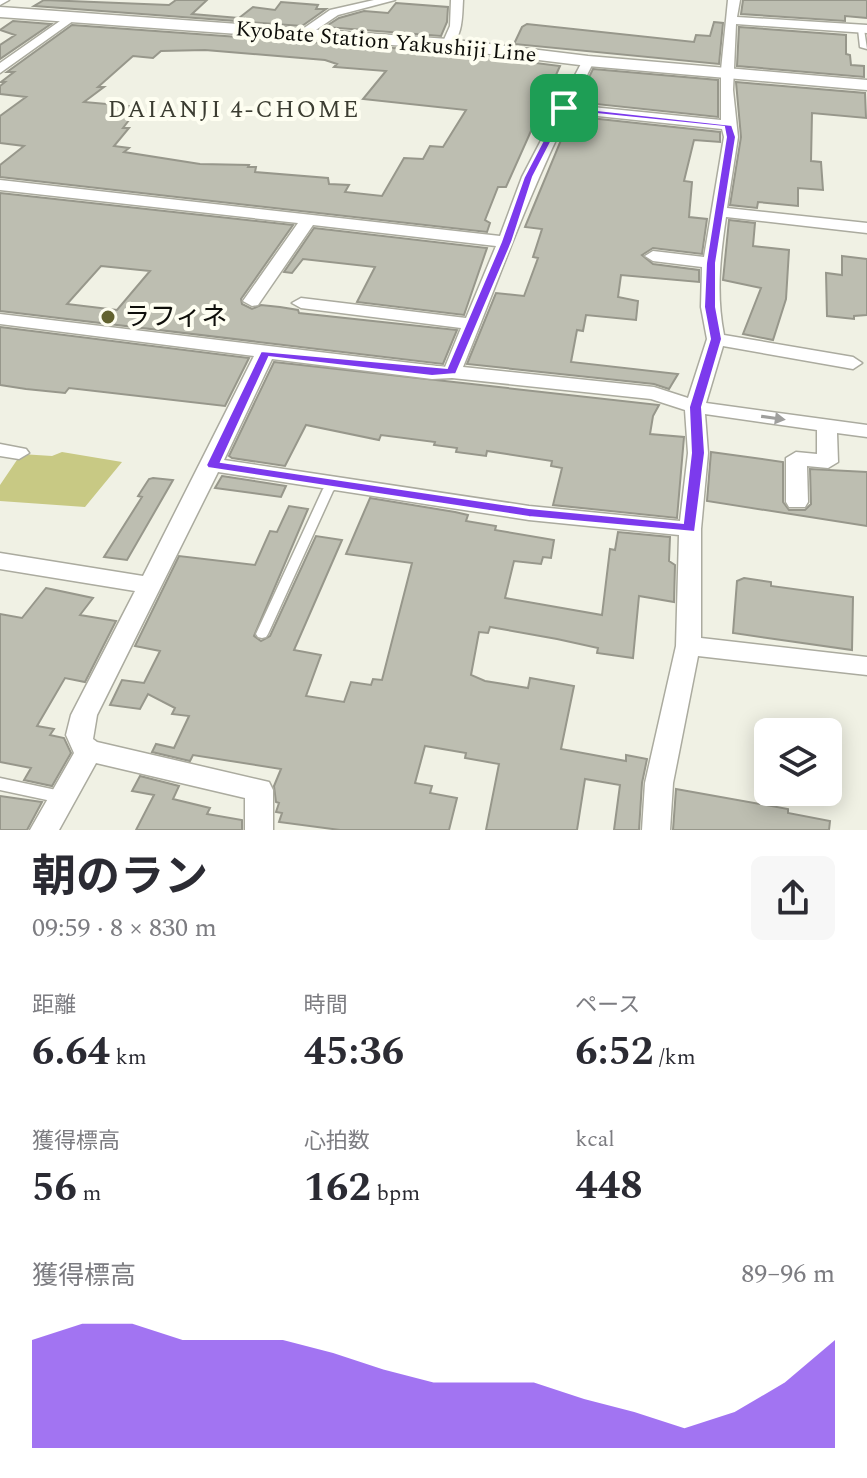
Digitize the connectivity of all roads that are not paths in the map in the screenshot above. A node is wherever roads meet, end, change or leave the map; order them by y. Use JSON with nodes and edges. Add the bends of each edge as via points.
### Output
{"nodes":[{"id":1,"x":389,"y":0,"type":"edge"},
{"id":2,"x":457,"y":0,"type":"edge"},
{"id":3,"x":734,"y":0,"type":"edge"},
{"id":4,"x":0,"y":12,"type":"edge"},
{"id":5,"x":74,"y":16,"type":"junction"},
{"id":6,"x":730,"y":20,"type":"junction"},
{"id":7,"x":864,"y":29,"type":"edge"},
{"id":8,"x":303,"y":33,"type":"junction"},
{"id":9,"x":448,"y":44,"type":"junction"},
{"id":10,"x":867,"y":47,"type":"edge"},
{"id":11,"x":588,"y":61,"type":"junction"},
{"id":12,"x":0,"y":69,"type":"edge"},
{"id":13,"x":728,"y":74,"type":"junction"},
{"id":14,"x":866,"y":89,"type":"edge"},
{"id":15,"x":564,"y":108,"type":"junction"},
{"id":16,"x":727,"y":125,"type":"junction"},
{"id":17,"x":3,"y":188,"type":"edge"},
{"id":18,"x":719,"y":212,"type":"junction"},
{"id":19,"x":309,"y":219,"type":"junction"},
{"id":20,"x":867,"y":228,"type":"edge"},
{"id":21,"x":506,"y":242,"type":"junction"},
{"id":22,"x":653,"y":256,"type":"dead end"},
{"id":23,"x":711,"y":263,"type":"junction"},
{"id":24,"x":252,"y":301,"type":"dead end"},
{"id":25,"x":301,"y":303,"type":"dead end"},
{"id":26,"x":0,"y":319,"type":"edge"},
{"id":27,"x":472,"y":324,"type":"junction"},
{"id":28,"x":716,"y":339,"type":"junction"},
{"id":29,"x":265,"y":353,"type":"junction"},
{"id":30,"x":853,"y":363,"type":"dead end"},
{"id":31,"x":452,"y":372,"type":"junction"},
{"id":32,"x":695,"y":407,"type":"junction"},
{"id":33,"x":827,"y":426,"type":"junction"},
{"id":34,"x":867,"y":431,"type":"edge"},
{"id":35,"x":213,"y":465,"type":"junction"},
{"id":36,"x":336,"y":483,"type":"junction"},
{"id":37,"x":797,"y":502,"type":"dead end"},
{"id":38,"x":690,"y":529,"type":"junction"},
{"id":39,"x":0,"y":561,"type":"edge"},
{"id":40,"x":148,"y":585,"type":"junction"},
{"id":41,"x":262,"y":634,"type":"dead end"},
{"id":42,"x":688,"y":646,"type":"junction"},
{"id":43,"x":867,"y":666,"type":"edge"},
{"id":44,"x":89,"y":751,"type":"junction"},
{"id":45,"x":0,"y":784,"type":"edge"},
{"id":46,"x":63,"y":797,"type":"junction"},
{"id":47,"x":44,"y":830,"type":"edge"},
{"id":48,"x":259,"y":830,"type":"edge"},
{"id":49,"x":656,"y":830,"type":"edge"}],
"edges":[{"from":1,"to":8,"type":"street","via":[[334,12]]},
{"from":2,"to":9,"type":"street","via":[[456,26]]},
{"from":3,"to":6,"type":"street"},
{"from":4,"to":5,"type":"main road","name":"Kyobate Station Yakushiji Line"},
{"from":5,"to":8,"type":"main road","name":"Kyobate Station Yakushiji Line"},
{"from":5,"to":12,"type":"street"},
{"from":6,"to":7,"type":"street"},
{"from":6,"to":13,"type":"street"},
{"from":7,"to":10,"type":"lane"},
{"from":8,"to":9,"type":"main road","name":"Kyobate Station Yakushiji Line"},
{"from":9,"to":11,"type":"main road","name":"Kyobate Station Yakushiji Line"},
{"from":11,"to":13,"type":"main road","name":"Kyobate Station Yakushiji Line"},
{"from":11,"to":15,"type":"street"},
{"from":13,"to":14,"type":"main road","name":"Kyobate Station Yakushiji Line"},
{"from":13,"to":16,"type":"street"},
{"from":15,"to":16,"type":"street"},
{"from":15,"to":21,"type":"street","via":[[529,177]]},
{"from":16,"to":18,"type":"street","via":[[731,137]]},
{"from":17,"to":19,"type":"street"},
{"from":18,"to":20,"type":"street"},
{"from":18,"to":23,"type":"street"},
{"from":19,"to":21,"type":"street"},
{"from":19,"to":24,"type":"street"},
{"from":21,"to":27,"type":"street"},
{"from":22,"to":23,"type":"street"},
{"from":23,"to":28,"type":"street"},
{"from":25,"to":27,"type":"street"},
{"from":26,"to":29,"type":"street"},
{"from":27,"to":31,"type":"street"},
{"from":28,"to":30,"type":"street"},
{"from":28,"to":32,"type":"street"},
{"from":29,"to":31,"type":"street"},
{"from":29,"to":35,"type":"street"},
{"from":31,"to":32,"type":"street","via":[[654,393]]},
{"from":32,"to":33,"type":"street","one_way":true},
{"from":32,"to":38,"type":"street","via":[[698,453]]},
{"from":33,"to":34,"type":"street"},
{"from":33,"to":37,"type":"street","via":[[828,462],[796,458]]},
{"from":35,"to":36,"type":"street"},
{"from":35,"to":40,"type":"street"},
{"from":36,"to":38,"type":"street","via":[[529,513]]},
{"from":36,"to":41,"type":"lane","via":[[328,489]]},
{"from":38,"to":42,"type":"street"},
{"from":39,"to":40,"type":"street"},
{"from":40,"to":44,"type":"street","via":[[84,715],[78,734]]},
{"from":42,"to":43,"type":"street"},
{"from":42,"to":49,"type":"street","via":[[659,783]]},
{"from":44,"to":46,"type":"street"},
{"from":44,"to":48,"type":"street","via":[[259,790]]},
{"from":45,"to":46,"type":"lane"},
{"from":46,"to":47,"type":"street"}]}
